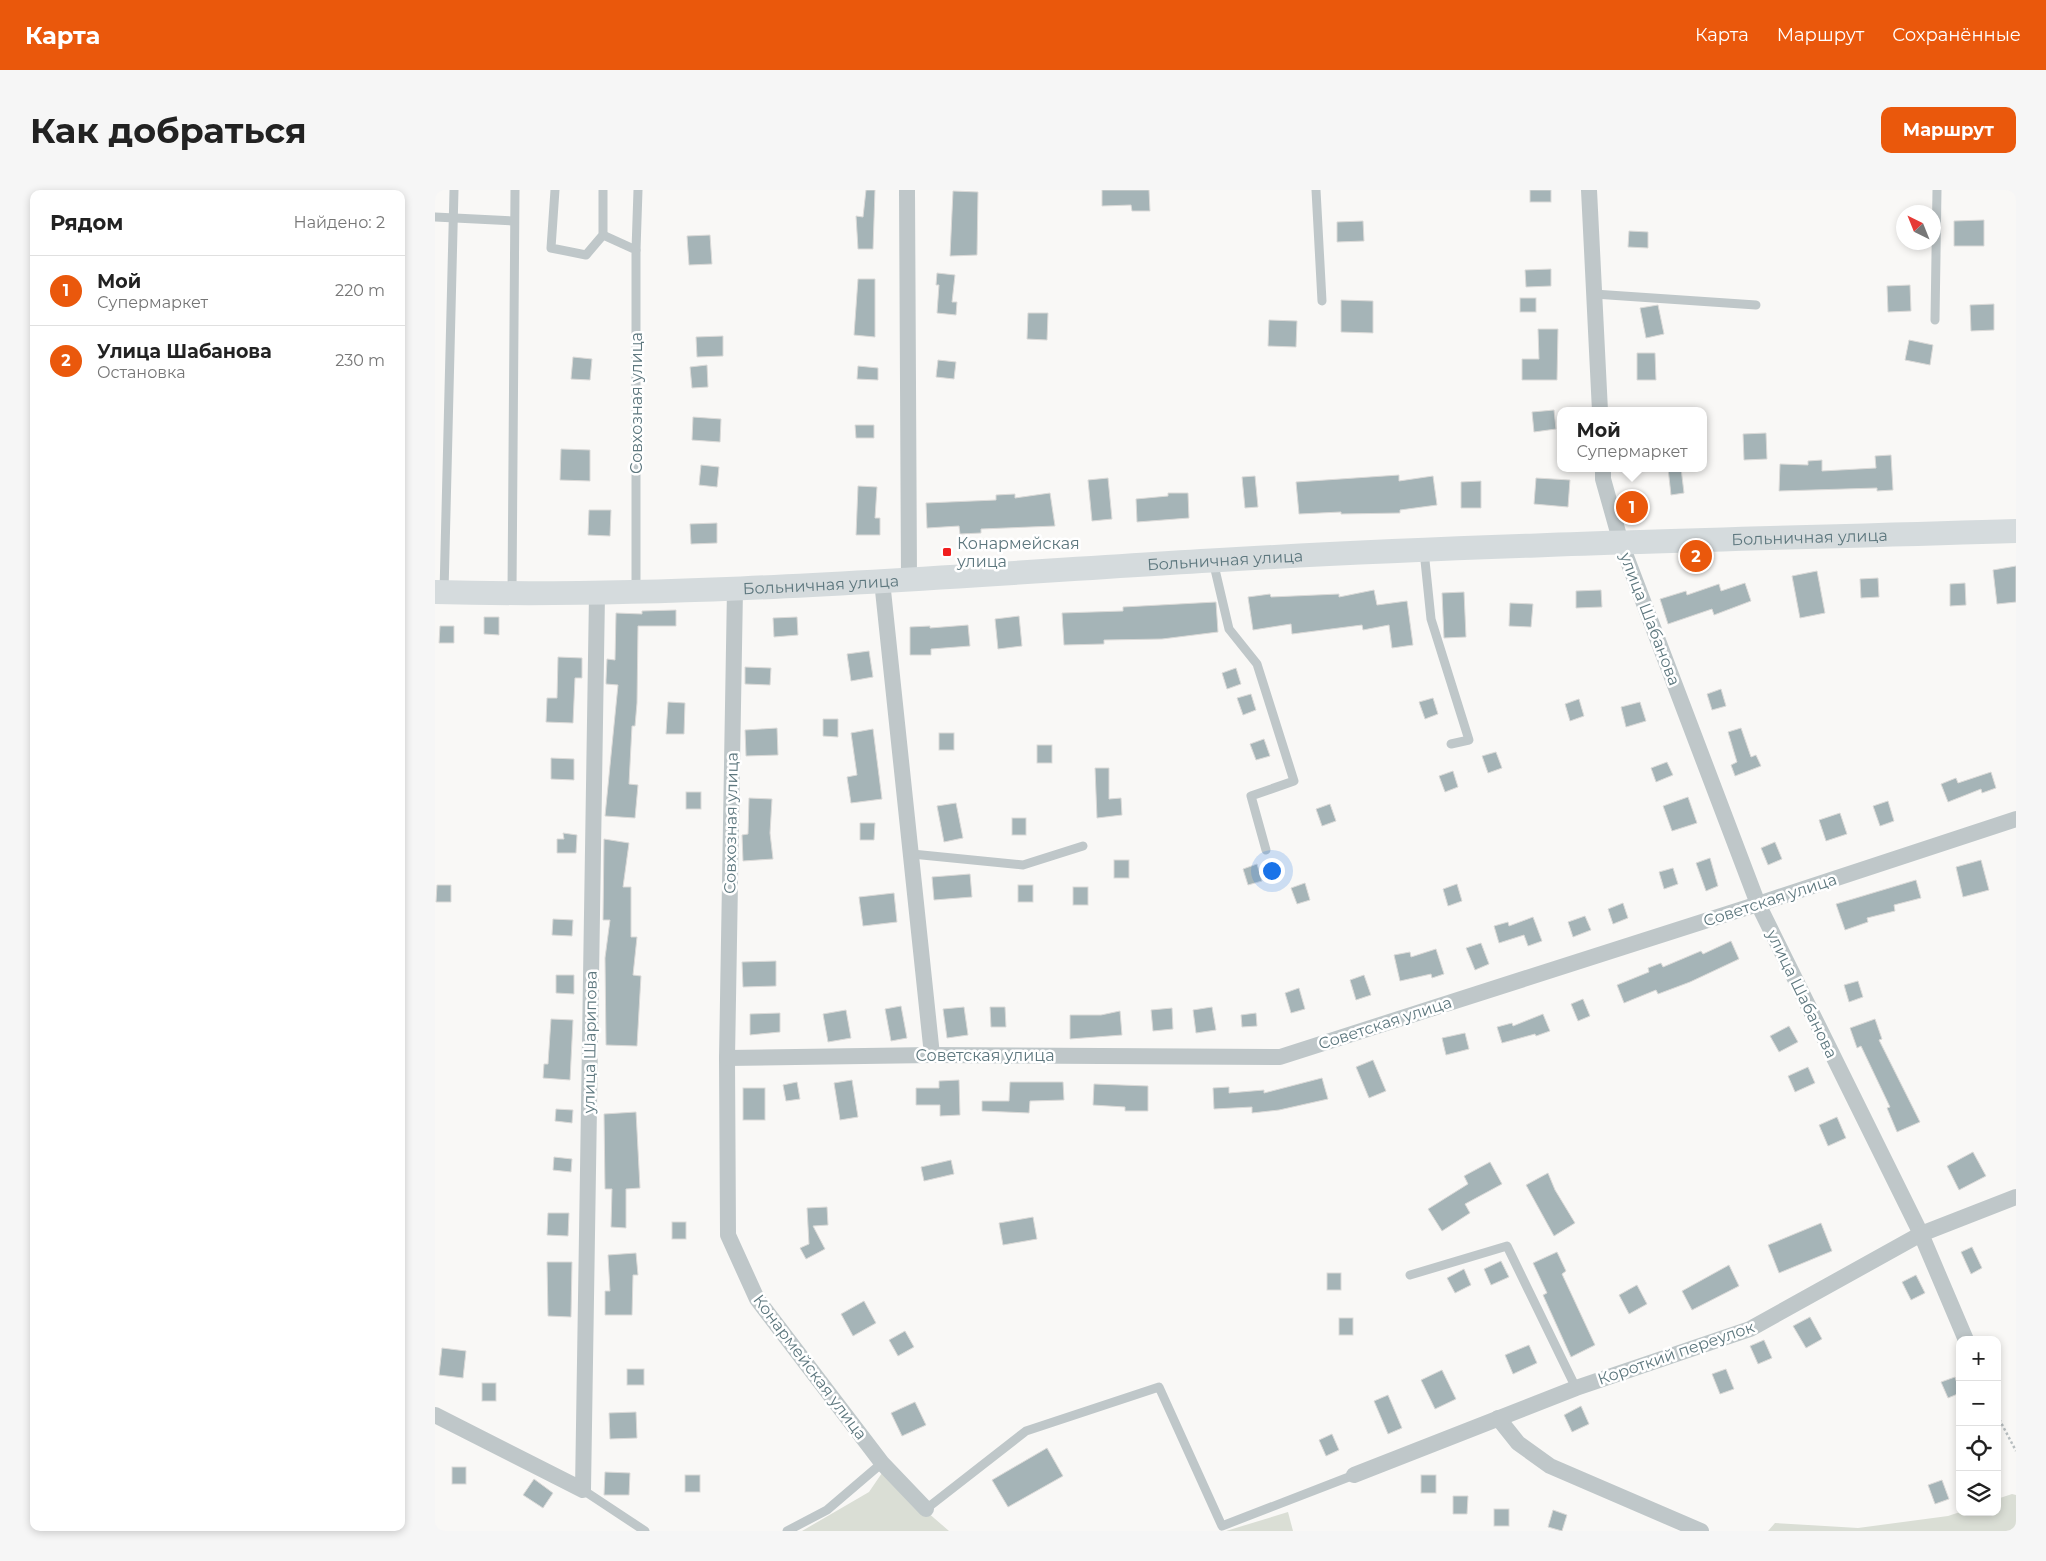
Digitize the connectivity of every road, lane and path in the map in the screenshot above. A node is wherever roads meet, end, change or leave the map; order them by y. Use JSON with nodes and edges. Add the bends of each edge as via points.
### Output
{"nodes":[{"id":1,"x":454,"y":190,"type":"edge"},
{"id":2,"x":515,"y":190,"type":"edge"},
{"id":3,"x":555,"y":190,"type":"edge"},
{"id":4,"x":603,"y":190,"type":"edge"},
{"id":5,"x":639,"y":190,"type":"edge"},
{"id":6,"x":907,"y":190,"type":"edge"},
{"id":7,"x":1316,"y":190,"type":"edge"},
{"id":8,"x":1589,"y":190,"type":"edge"},
{"id":9,"x":1937,"y":190,"type":"edge"},
{"id":10,"x":435,"y":218,"type":"edge"},
{"id":11,"x":453,"y":218,"type":"junction"},
{"id":12,"x":514,"y":221,"type":"junction"},
{"id":13,"x":603,"y":235,"type":"junction"},
{"id":14,"x":636,"y":250,"type":"junction"},
{"id":15,"x":1594,"y":294,"type":"junction"},
{"id":16,"x":1322,"y":301,"type":"dead end"},
{"id":17,"x":1756,"y":305,"type":"dead end"},
{"id":18,"x":1935,"y":320,"type":"dead end"},
{"id":19,"x":1600,"y":407,"type":"edge"},
{"id":20,"x":1603,"y":472,"type":"edge"},
{"id":21,"x":2016,"y":531,"type":"edge"},
{"id":22,"x":1621,"y":544,"type":"junction"},
{"id":23,"x":1424,"y":551,"type":"junction"},
{"id":24,"x":1213,"y":560,"type":"junction"},
{"id":25,"x":909,"y":579,"type":"junction"},
{"id":26,"x":882,"y":581,"type":"junction"},
{"id":27,"x":735,"y":588,"type":"junction"},
{"id":28,"x":439,"y":592,"type":"edge"},
{"id":29,"x":512,"y":593,"type":"junction"},
{"id":30,"x":636,"y":593,"type":"junction"},
{"id":31,"x":597,"y":594,"type":"junction"},
{"id":32,"x":1451,"y":744,"type":"dead end"},
{"id":33,"x":2016,"y":819,"type":"edge"},
{"id":34,"x":1083,"y":846,"type":"dead end"},
{"id":35,"x":1266,"y":850,"type":"dead end"},
{"id":36,"x":912,"y":854,"type":"junction"},
{"id":37,"x":1758,"y":904,"type":"junction"},
{"id":38,"x":932,"y":1055,"type":"junction"},
{"id":39,"x":727,"y":1058,"type":"junction"},
{"id":40,"x":2016,"y":1197,"type":"edge"},
{"id":41,"x":1921,"y":1234,"type":"junction"},
{"id":42,"x":1410,"y":1275,"type":"dead end"},
{"id":43,"x":1964,"y":1336,"type":"edge"},
{"id":44,"x":1576,"y":1388,"type":"junction"},
{"id":45,"x":435,"y":1414,"type":"edge"},
{"id":46,"x":1498,"y":1418,"type":"junction"},
{"id":47,"x":2001,"y":1423,"type":"edge"},
{"id":48,"x":2016,"y":1451,"type":"edge"},
{"id":49,"x":882,"y":1463,"type":"junction"},
{"id":50,"x":1354,"y":1475,"type":"joint"},
{"id":51,"x":583,"y":1490,"type":"junction"},
{"id":52,"x":926,"y":1509,"type":"joint"},
{"id":53,"x":645,"y":1531,"type":"edge"},
{"id":54,"x":787,"y":1531,"type":"edge"},
{"id":55,"x":1701,"y":1531,"type":"edge"}],
"edges":[{"from":1,"to":11,"type":"lane"},
{"from":2,"to":12,"type":"lane"},
{"from":3,"to":13,"type":"lane","via":[[551,248],[586,255]]},
{"from":4,"to":13,"type":"lane"},
{"from":5,"to":14,"type":"lane","name":"Совхозная улица"},
{"from":6,"to":25,"type":"street"},
{"from":7,"to":16,"type":"lane"},
{"from":8,"to":15,"type":"street"},
{"from":9,"to":18,"type":"lane"},
{"from":10,"to":11,"type":"lane"},
{"from":11,"to":12,"type":"lane"},
{"from":11,"to":28,"type":"lane"},
{"from":12,"to":29,"type":"lane"},
{"from":13,"to":14,"type":"lane"},
{"from":14,"to":30,"type":"lane","name":"Совхозная улица"},
{"from":15,"to":17,"type":"lane"},
{"from":15,"to":19,"type":"street"},
{"from":20,"to":22,"type":"street","name":"улица Шабанова"},
{"from":21,"to":22,"type":"street","name":"Больничная улица"},
{"from":22,"to":23,"type":"street","name":"Больничная улица"},
{"from":22,"to":37,"type":"street","name":"улица Шабанова"},
{"from":23,"to":24,"type":"street","name":"Больничная улица"},
{"from":23,"to":32,"type":"lane","via":[[1431,619],[1469,740]]},
{"from":24,"to":25,"type":"street","name":"Больничная улица"},
{"from":24,"to":35,"type":"lane","via":[[1229,629],[1257,664],[1294,781],[1251,796]]},
{"from":25,"to":26,"type":"street","name":"Больничная улица"},
{"from":26,"to":27,"type":"street","name":"Больничная улица"},
{"from":26,"to":36,"type":"street"},
{"from":27,"to":30,"type":"street","name":"Больничная улица"},
{"from":27,"to":39,"type":"street","name":"Совхозная улица"},
{"from":28,"to":29,"type":"street","name":"Больничная улица"},
{"from":29,"to":31,"type":"street","name":"Больничная улица"},
{"from":30,"to":31,"type":"street","name":"Больничная улица"},
{"from":31,"to":51,"type":"street","name":"улица Шарипова"},
{"from":33,"to":37,"type":"street","name":"Советская улица"},
{"from":34,"to":36,"type":"lane","via":[[1023,865]]},
{"from":36,"to":38,"type":"street"},
{"from":37,"to":38,"type":"street","name":"Советская улица","via":[[1279,1057]]},
{"from":37,"to":41,"type":"street","name":"улица Шабанова"},
{"from":38,"to":39,"type":"street","name":"Советская улица"},
{"from":39,"to":49,"type":"street","name":"Конармейская улица","via":[[728,1235],[757,1299]]},
{"from":40,"to":41,"type":"street","name":"Короткий переулок"},
{"from":41,"to":43,"type":"street","name":"улица Шабанова"},
{"from":41,"to":44,"type":"street","name":"Короткий переулок","via":[[1750,1329]]},
{"from":42,"to":44,"type":"lane","via":[[1507,1246]]},
{"from":44,"to":46,"type":"street","name":"Короткий переулок"},
{"from":45,"to":51,"type":"street"},
{"from":46,"to":50,"type":"street","name":"Короткий переулок"},
{"from":46,"to":55,"type":"street","via":[[1518,1443],[1550,1466]]},
{"from":47,"to":48,"type":"path"},
{"from":49,"to":52,"type":"street","name":"Конармейская улица"},
{"from":49,"to":54,"type":"lane","via":[[827,1510]]},
{"from":50,"to":52,"type":"lane","via":[[1222,1526],[1159,1387],[1026,1432]]},
{"from":51,"to":53,"type":"lane"}]}
